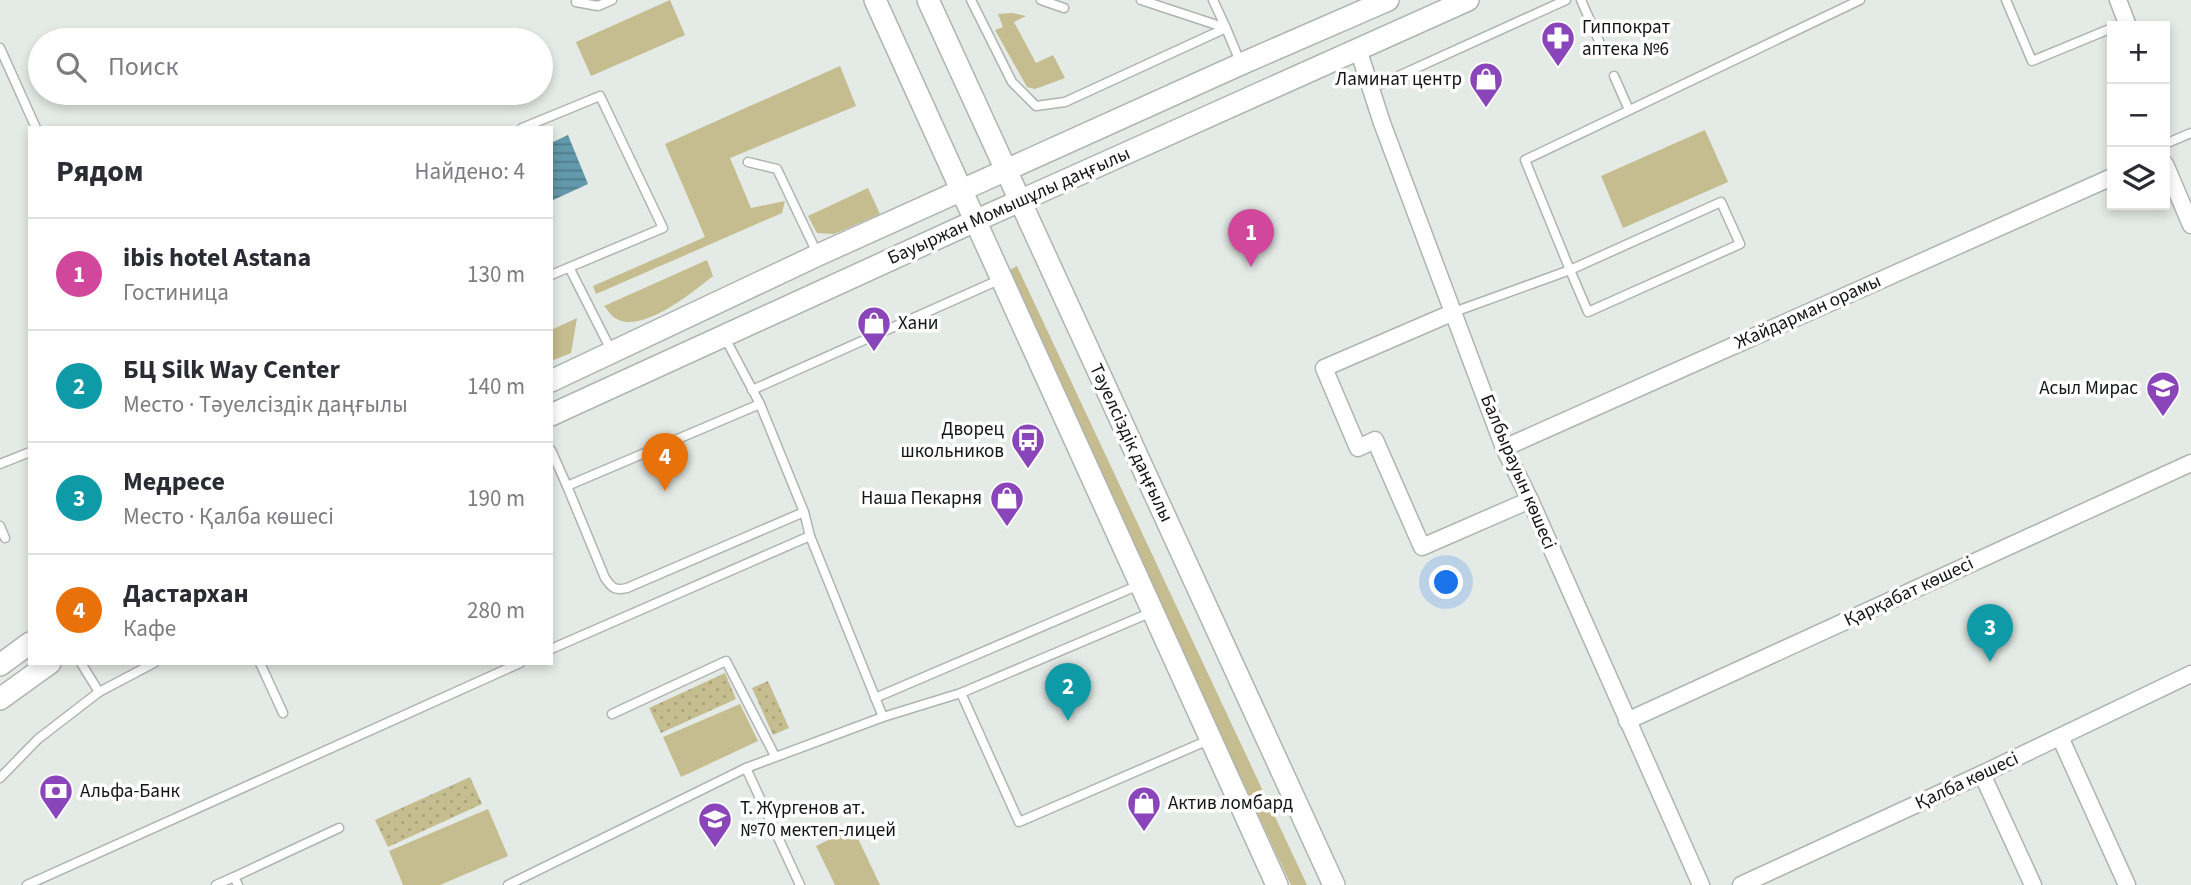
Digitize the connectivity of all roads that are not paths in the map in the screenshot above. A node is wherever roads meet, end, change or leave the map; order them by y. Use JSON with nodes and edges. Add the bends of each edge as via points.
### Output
{"nodes":[{"id":1,"x":612,"y":0,"type":"edge"},
{"id":2,"x":875,"y":0,"type":"edge"},
{"id":3,"x":928,"y":0,"type":"edge"},
{"id":4,"x":971,"y":0,"type":"edge"},
{"id":5,"x":1041,"y":0,"type":"edge"},
{"id":6,"x":1213,"y":0,"type":"edge"},
{"id":7,"x":1387,"y":0,"type":"edge"},
{"id":8,"x":1468,"y":0,"type":"edge"},
{"id":9,"x":1566,"y":0,"type":"edge"},
{"id":10,"x":1581,"y":0,"type":"edge"},
{"id":11,"x":1860,"y":0,"type":"edge"},
{"id":12,"x":2006,"y":0,"type":"edge"},
{"id":13,"x":2118,"y":0,"type":"edge"},
{"id":14,"x":1147,"y":1,"type":"edge"},
{"id":15,"x":576,"y":2,"type":"dead end"},
{"id":16,"x":1064,"y":8,"type":"dead end"},
{"id":17,"x":2121,"y":21,"type":"edge"},
{"id":18,"x":1226,"y":28,"type":"junction"},
{"id":19,"x":2107,"y":31,"type":"edge"},
{"id":20,"x":1599,"y":41,"type":"dead end"},
{"id":21,"x":0,"y":48,"type":"edge"},
{"id":22,"x":1359,"y":49,"type":"junction"},
{"id":23,"x":1241,"y":64,"type":"junction"},
{"id":24,"x":1614,"y":76,"type":"dead end"},
{"id":25,"x":1372,"y":88,"type":"junction"},
{"id":26,"x":1629,"y":110,"type":"junction"},
{"id":27,"x":35,"y":126,"type":"edge"},
{"id":28,"x":527,"y":126,"type":"edge"},
{"id":29,"x":2191,"y":133,"type":"edge"},
{"id":30,"x":2170,"y":142,"type":"edge"},
{"id":31,"x":748,"y":162,"type":"dead end"},
{"id":32,"x":1006,"y":171,"type":"junction"},
{"id":33,"x":2170,"y":176,"type":"edge"},
{"id":34,"x":2107,"y":179,"type":"edge"},
{"id":35,"x":961,"y":191,"type":"junction"},
{"id":36,"x":1020,"y":202,"type":"junction"},
{"id":37,"x":975,"y":221,"type":"junction"},
{"id":38,"x":2191,"y":225,"type":"edge"},
{"id":39,"x":818,"y":255,"type":"junction"},
{"id":40,"x":570,"y":269,"type":"junction"},
{"id":41,"x":1570,"y":271,"type":"junction"},
{"id":42,"x":553,"y":274,"type":"edge"},
{"id":43,"x":1001,"y":279,"type":"junction"},
{"id":44,"x":1454,"y":312,"type":"junction"},
{"id":45,"x":724,"y":336,"type":"junction"},
{"id":46,"x":612,"y":352,"type":"junction"},
{"id":47,"x":553,"y":380,"type":"edge"},
{"id":48,"x":752,"y":390,"type":"junction"},
{"id":49,"x":760,"y":404,"type":"junction"},
{"id":50,"x":553,"y":414,"type":"edge"},
{"id":51,"x":1504,"y":448,"type":"junction"},
{"id":52,"x":28,"y":453,"type":"edge"},
{"id":53,"x":553,"y":454,"type":"edge"},
{"id":54,"x":2191,"y":463,"type":"edge"},
{"id":55,"x":0,"y":464,"type":"edge"},
{"id":56,"x":567,"y":486,"type":"junction"},
{"id":57,"x":1530,"y":500,"type":"junction"},
{"id":58,"x":804,"y":512,"type":"junction"},
{"id":59,"x":0,"y":526,"type":"edge"},
{"id":60,"x":810,"y":536,"type":"junction"},
{"id":61,"x":5,"y":538,"type":"dead end"},
{"id":62,"x":1139,"y":585,"type":"junction"},
{"id":63,"x":1153,"y":612,"type":"junction"},
{"id":64,"x":28,"y":644,"type":"edge"},
{"id":65,"x":553,"y":648,"type":"edge"},
{"id":66,"x":2,"y":660,"type":"edge"},
{"id":67,"x":47,"y":665,"type":"edge"},
{"id":68,"x":82,"y":665,"type":"edge"},
{"id":69,"x":150,"y":665,"type":"edge"},
{"id":70,"x":261,"y":665,"type":"edge"},
{"id":71,"x":516,"y":665,"type":"edge"},
{"id":72,"x":2191,"y":674,"type":"edge"},
{"id":73,"x":99,"y":692,"type":"junction"},
{"id":74,"x":961,"y":693,"type":"junction"},
{"id":75,"x":875,"y":698,"type":"junction"},
{"id":76,"x":0,"y":699,"type":"edge"},
{"id":77,"x":283,"y":713,"type":"dead end"},
{"id":78,"x":612,"y":714,"type":"dead end"},
{"id":79,"x":883,"y":717,"type":"junction"},
{"id":80,"x":1627,"y":721,"type":"junction"},
{"id":81,"x":2060,"y":737,"type":"junction"},
{"id":82,"x":1211,"y":739,"type":"junction"},
{"id":83,"x":775,"y":756,"type":"junction"},
{"id":84,"x":746,"y":768,"type":"junction"},
{"id":85,"x":1982,"y":774,"type":"junction"},
{"id":86,"x":0,"y":778,"type":"edge"},
{"id":87,"x":339,"y":828,"type":"dead end"},
{"id":88,"x":236,"y":881,"type":"edge"},
{"id":89,"x":27,"y":885,"type":"edge"},
{"id":90,"x":216,"y":885,"type":"edge"},
{"id":91,"x":508,"y":885,"type":"edge"},
{"id":92,"x":800,"y":885,"type":"edge"},
{"id":93,"x":1277,"y":885,"type":"edge"},
{"id":94,"x":1334,"y":885,"type":"edge"},
{"id":95,"x":1701,"y":885,"type":"edge"},
{"id":96,"x":1741,"y":885,"type":"edge"},
{"id":97,"x":2033,"y":885,"type":"edge"},
{"id":98,"x":2127,"y":885,"type":"edge"}],
"edges":[{"from":1,"to":15,"type":"lane","via":[[598,6]]},
{"from":2,"to":35,"type":"main road"},
{"from":3,"to":32,"type":"main road","name":"Тәуелсіздік даңғылы"},
{"from":4,"to":18,"type":"lane","via":[[1012,82],[1036,106],[1065,102]]},
{"from":5,"to":16,"type":"lane"},
{"from":6,"to":18,"type":"lane"},
{"from":7,"to":23,"type":"main road","name":"Бауыржан Момышұлы даңғылы"},
{"from":8,"to":22,"type":"main road","name":"Бауыржан Момышұлы даңғылы"},
{"from":9,"to":25,"type":"lane"},
{"from":10,"to":20,"type":"lane"},
{"from":11,"to":26,"type":"lane"},
{"from":12,"to":19,"type":"lane","via":[[2032,61]]},
{"from":13,"to":17,"type":"street"},
{"from":14,"to":18,"type":"lane"},
{"from":18,"to":23,"type":"lane"},
{"from":21,"to":27,"type":"lane"},
{"from":22,"to":25,"type":"street","name":"Балбырауын көшесі"},
{"from":22,"to":36,"type":"main road","name":"Бауыржан Момышұлы даңғылы"},
{"from":23,"to":32,"type":"main road","name":"Бауыржан Момышұлы даңғылы"},
{"from":24,"to":26,"type":"lane"},
{"from":25,"to":44,"type":"street","name":"Балбырауын көшесі"},
{"from":26,"to":41,"type":"lane","via":[[1525,160]]},
{"from":28,"to":40,"type":"lane","via":[[600,96],[663,228]]},
{"from":29,"to":30,"type":"lane"},
{"from":31,"to":39,"type":"lane","via":[[777,169]]},
{"from":32,"to":35,"type":"main road","name":"Бауыржан Момышұлы даңғылы"},
{"from":32,"to":36,"type":"main road","name":"Тәуелсіздік даңғылы"},
{"from":33,"to":38,"type":"street"},
{"from":34,"to":51,"type":"street","name":"Жайдарман орамы"},
{"from":35,"to":37,"type":"main road"},
{"from":35,"to":39,"type":"main road","name":"Бауыржан Момышұлы даңғылы"},
{"from":36,"to":37,"type":"main road","name":"Бауыржан Момышұлы даңғылы"},
{"from":36,"to":94,"type":"main road","name":"Тәуелсіздік даңғылы"},
{"from":37,"to":43,"type":"main road"},
{"from":37,"to":45,"type":"main road","name":"Бауыржан Момышұлы даңғылы"},
{"from":39,"to":46,"type":"main road","name":"Бауыржан Момышұлы даңғылы"},
{"from":40,"to":42,"type":"lane"},
{"from":40,"to":46,"type":"lane"},
{"from":41,"to":41,"type":"lane","via":[[1588,312],[1740,244],[1721,202]]},
{"from":41,"to":44,"type":"lane"},
{"from":43,"to":48,"type":"lane"},
{"from":43,"to":62,"type":"main road"},
{"from":44,"to":51,"type":"street","name":"Балбырауын көшесі"},
{"from":44,"to":57,"type":"street","via":[[1324,368],[1358,448],[1375,440],[1422,547]]},
{"from":45,"to":48,"type":"lane"},
{"from":45,"to":50,"type":"main road","name":"Бауыржан Момышұлы даңғылы"},
{"from":46,"to":47,"type":"main road","name":"Бауыржан Момышұлы даңғылы"},
{"from":48,"to":49,"type":"lane"},
{"from":49,"to":56,"type":"lane"},
{"from":49,"to":58,"type":"lane"},
{"from":51,"to":57,"type":"street","name":"Балбырауын көшесі"},
{"from":52,"to":55,"type":"lane"},
{"from":53,"to":56,"type":"lane"},
{"from":54,"to":80,"type":"street","name":"Қарқабат көшесі"},
{"from":56,"to":58,"type":"lane","via":[[604,578],[617,590]]},
{"from":57,"to":80,"type":"street","name":"Балбырауын көшесі"},
{"from":58,"to":60,"type":"lane"},
{"from":59,"to":61,"type":"lane"},
{"from":60,"to":65,"type":"lane"},
{"from":60,"to":75,"type":"lane"},
{"from":62,"to":63,"type":"main road"},
{"from":62,"to":75,"type":"lane"},
{"from":63,"to":74,"type":"lane"},
{"from":63,"to":82,"type":"main road"},
{"from":64,"to":66,"type":"main road"},
{"from":67,"to":76,"type":"main road"},
{"from":68,"to":73,"type":"lane"},
{"from":69,"to":73,"type":"lane"},
{"from":70,"to":77,"type":"lane"},
{"from":71,"to":89,"type":"lane"},
{"from":72,"to":81,"type":"street","name":"Қалба көшесі"},
{"from":73,"to":86,"type":"lane","via":[[38,739]]},
{"from":74,"to":79,"type":"lane"},
{"from":74,"to":82,"type":"lane","via":[[1019,822]]},
{"from":75,"to":79,"type":"lane"},
{"from":78,"to":83,"type":"lane","via":[[726,661]]},
{"from":79,"to":83,"type":"lane"},
{"from":80,"to":95,"type":"street","name":"Балбырауын көшесі"},
{"from":81,"to":85,"type":"street","name":"Қалба көшесі"},
{"from":81,"to":98,"type":"street"},
{"from":82,"to":93,"type":"main road"},
{"from":83,"to":84,"type":"lane"},
{"from":84,"to":91,"type":"lane"},
{"from":84,"to":92,"type":"lane"},
{"from":85,"to":96,"type":"street","name":"Қалба көшесі"},
{"from":85,"to":97,"type":"street"},
{"from":87,"to":88,"type":"lane"},
{"from":88,"to":90,"type":"lane"}]}
